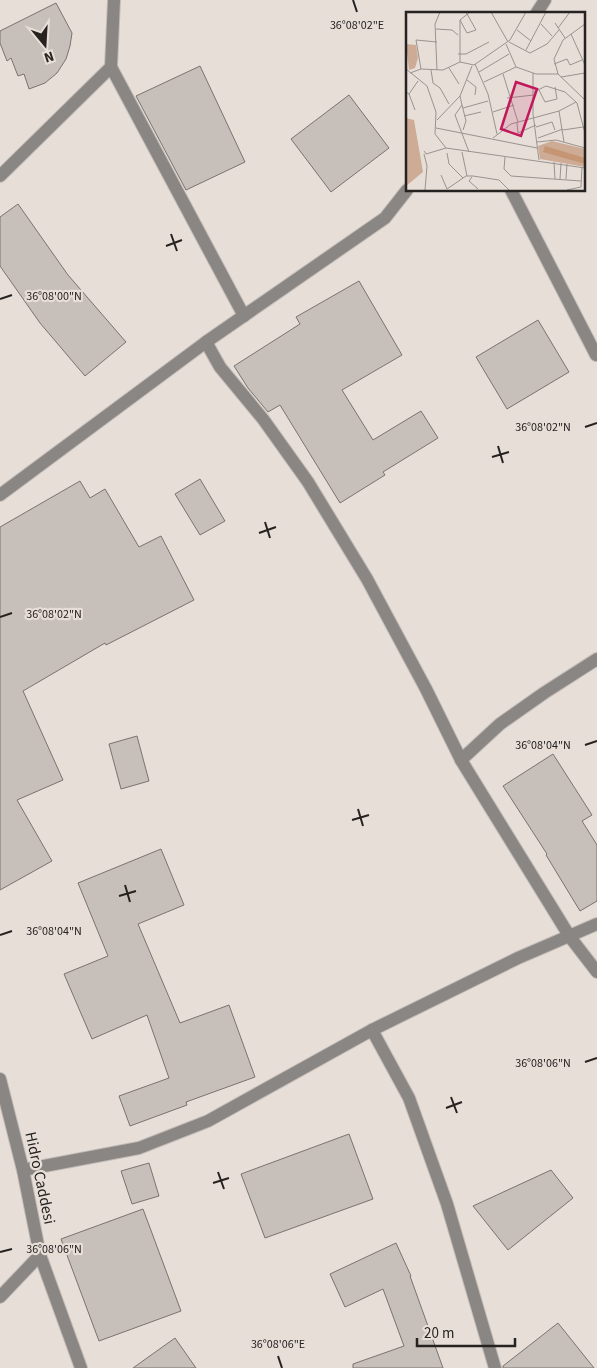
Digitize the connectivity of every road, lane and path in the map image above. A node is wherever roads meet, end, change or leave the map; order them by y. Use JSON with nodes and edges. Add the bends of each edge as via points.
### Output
{"nodes":[{"id":1,"x":114,"y":0,"type":"edge"},
{"id":2,"x":545,"y":0,"type":"edge"},
{"id":3,"x":537,"y":12,"type":"edge"},
{"id":4,"x":111,"y":67,"type":"junction"},
{"id":5,"x":0,"y":176,"type":"edge"},
{"id":6,"x":406,"y":191,"type":"edge"},
{"id":7,"x":512,"y":191,"type":"edge"},
{"id":8,"x":244,"y":316,"type":"junction"},
{"id":9,"x":206,"y":342,"type":"junction"},
{"id":10,"x":596,"y":355,"type":"edge"},
{"id":11,"x":0,"y":494,"type":"edge"},
{"id":12,"x":597,"y":659,"type":"edge"},
{"id":13,"x":461,"y":760,"type":"junction"},
{"id":14,"x":597,"y":924,"type":"edge"},
{"id":15,"x":570,"y":937,"type":"junction"},
{"id":16,"x":597,"y":972,"type":"edge"},
{"id":17,"x":372,"y":1030,"type":"junction"},
{"id":18,"x":0,"y":1079,"type":"edge"},
{"id":19,"x":23,"y":1170,"type":"junction"},
{"id":20,"x":40,"y":1255,"type":"junction"},
{"id":21,"x":0,"y":1297,"type":"edge"},
{"id":22,"x":81,"y":1368,"type":"edge"},
{"id":23,"x":495,"y":1368,"type":"edge"}],
"edges":[{"from":1,"to":4,"type":"street"},
{"from":2,"to":3,"type":"street"},
{"from":4,"to":5,"type":"street"},
{"from":4,"to":8,"type":"street"},
{"from":6,"to":8,"type":"street","via":[[385,218]]},
{"from":7,"to":10,"type":"street"},
{"from":8,"to":9,"type":"street"},
{"from":9,"to":11,"type":"street"},
{"from":9,"to":13,"type":"street","via":[[220,367],[263,419],[308,482],[367,579]]},
{"from":12,"to":13,"type":"street","via":[[500,724]]},
{"from":13,"to":15,"type":"street"},
{"from":14,"to":15,"type":"street"},
{"from":15,"to":16,"type":"street"},
{"from":15,"to":17,"type":"street","via":[[518,958]]},
{"from":17,"to":19,"type":"street","via":[[191,1128],[140,1148]]},
{"from":17,"to":23,"type":"street","via":[[412,1107],[447,1204]]},
{"from":18,"to":19,"type":"street","name":"Hidro Caddesi"},
{"from":19,"to":20,"type":"street","name":"Hidro Caddesi"},
{"from":20,"to":21,"type":"street"},
{"from":20,"to":22,"type":"street","name":"Hidro Caddesi"}]}
